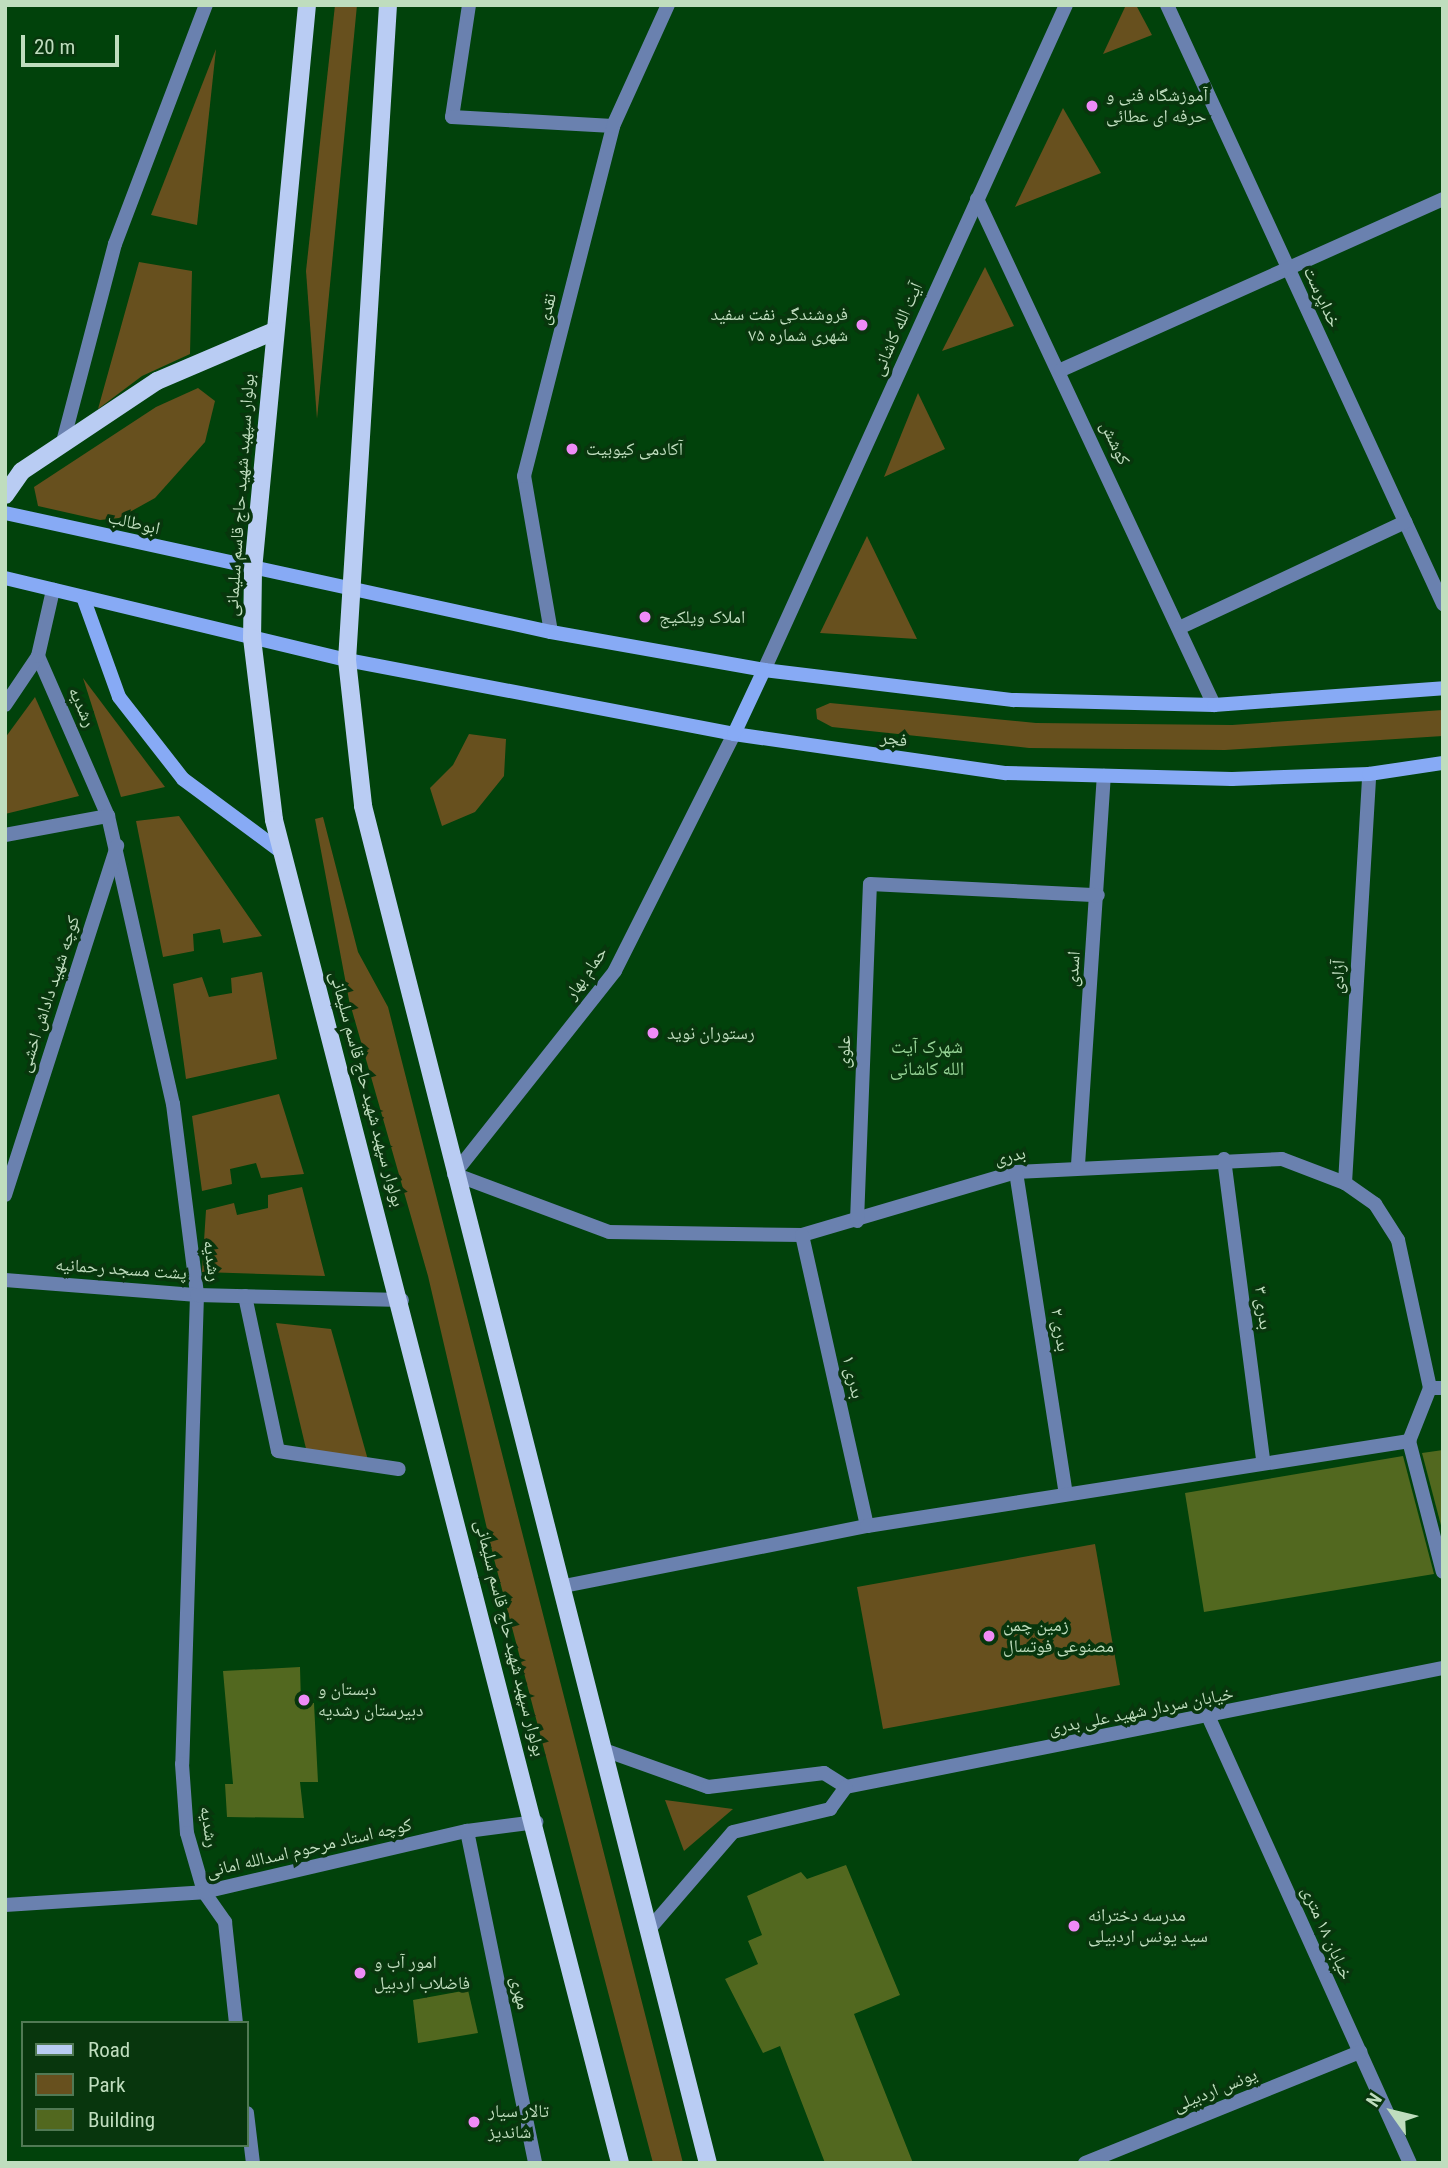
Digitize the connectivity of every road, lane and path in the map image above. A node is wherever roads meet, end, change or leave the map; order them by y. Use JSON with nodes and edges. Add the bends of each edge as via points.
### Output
{"nodes":[{"id":1,"x":206,"y":5,"type":"edge"},
{"id":2,"x":307,"y":5,"type":"edge"},
{"id":3,"x":388,"y":5,"type":"edge"},
{"id":4,"x":469,"y":5,"type":"edge"},
{"id":5,"x":668,"y":5,"type":"edge"},
{"id":6,"x":1066,"y":5,"type":"edge"},
{"id":7,"x":1167,"y":5,"type":"edge"},
{"id":8,"x":613,"y":126,"type":"junction"},
{"id":9,"x":977,"y":199,"type":"junction"},
{"id":10,"x":1443,"y":199,"type":"edge"},
{"id":11,"x":1287,"y":266,"type":"junction"},
{"id":12,"x":274,"y":331,"type":"junction"},
{"id":13,"x":1061,"y":370,"type":"junction"},
{"id":14,"x":64,"y":442,"type":"junction"},
{"id":15,"x":5,"y":495,"type":"edge"},
{"id":16,"x":5,"y":513,"type":"edge"},
{"id":17,"x":1405,"y":522,"type":"junction"},
{"id":18,"x":253,"y":570,"type":"junction"},
{"id":19,"x":5,"y":578,"type":"edge"},
{"id":20,"x":53,"y":590,"type":"junction"},
{"id":21,"x":351,"y":590,"type":"junction"},
{"id":22,"x":83,"y":597,"type":"junction"},
{"id":23,"x":1443,"y":604,"type":"edge"},
{"id":24,"x":1179,"y":628,"type":"junction"},
{"id":25,"x":551,"y":632,"type":"junction"},
{"id":26,"x":252,"y":638,"type":"junction"},
{"id":27,"x":38,"y":656,"type":"junction"},
{"id":28,"x":347,"y":660,"type":"junction"},
{"id":29,"x":764,"y":670,"type":"junction"},
{"id":30,"x":1443,"y":688,"type":"edge"},
{"id":31,"x":5,"y":705,"type":"edge"},
{"id":32,"x":1214,"y":705,"type":"junction"},
{"id":33,"x":733,"y":734,"type":"junction"},
{"id":34,"x":1443,"y":763,"type":"edge"},
{"id":35,"x":1369,"y":774,"type":"junction"},
{"id":36,"x":1104,"y":776,"type":"junction"},
{"id":37,"x":108,"y":816,"type":"junction"},
{"id":38,"x":5,"y":835,"type":"edge"},
{"id":39,"x":117,"y":845,"type":"junction"},
{"id":40,"x":283,"y":853,"type":"junction"},
{"id":41,"x":1098,"y":895,"type":"junction"},
{"id":42,"x":1224,"y":1159,"type":"junction"},
{"id":43,"x":1078,"y":1166,"type":"junction"},
{"id":44,"x":1016,"y":1172,"type":"junction"},
{"id":45,"x":454,"y":1174,"type":"junction"},
{"id":46,"x":1345,"y":1183,"type":"junction"},
{"id":47,"x":5,"y":1195,"type":"edge"},
{"id":48,"x":857,"y":1221,"type":"junction"},
{"id":49,"x":802,"y":1235,"type":"junction"},
{"id":50,"x":5,"y":1280,"type":"edge"},
{"id":51,"x":197,"y":1295,"type":"junction"},
{"id":52,"x":244,"y":1296,"type":"junction"},
{"id":53,"x":402,"y":1300,"type":"junction"},
{"id":54,"x":1436,"y":1388,"type":"edge"},
{"id":55,"x":1409,"y":1441,"type":"junction"},
{"id":56,"x":1263,"y":1461,"type":"junction"},
{"id":57,"x":399,"y":1469,"type":"dead end"},
{"id":58,"x":1066,"y":1494,"type":"junction"},
{"id":59,"x":867,"y":1527,"type":"junction"},
{"id":60,"x":1443,"y":1572,"type":"edge"},
{"id":61,"x":564,"y":1586,"type":"junction"},
{"id":62,"x":1443,"y":1668,"type":"edge"},
{"id":63,"x":1209,"y":1718,"type":"junction"},
{"id":64,"x":607,"y":1751,"type":"junction"},
{"id":65,"x":846,"y":1787,"type":"junction"},
{"id":66,"x":536,"y":1822,"type":"junction"},
{"id":67,"x":467,"y":1830,"type":"junction"},
{"id":68,"x":204,"y":1892,"type":"junction"},
{"id":69,"x":5,"y":1905,"type":"edge"},
{"id":70,"x":651,"y":1927,"type":"junction"},
{"id":71,"x":236,"y":2021,"type":"edge"},
{"id":72,"x":1360,"y":2052,"type":"junction"},
{"id":73,"x":248,"y":2121,"type":"edge"},
{"id":74,"x":253,"y":2163,"type":"edge"},
{"id":75,"x":535,"y":2163,"type":"edge"},
{"id":76,"x":620,"y":2163,"type":"edge"},
{"id":77,"x":708,"y":2163,"type":"edge"},
{"id":78,"x":1085,"y":2163,"type":"edge"},
{"id":79,"x":1410,"y":2163,"type":"edge"}],
"edges":[{"from":1,"to":14,"type":"street","via":[[115,244]]},
{"from":2,"to":12,"type":"main road","name":"بولوار سپهبد شهید حاج قاسم سلیمانی"},
{"from":3,"to":21,"type":"main road"},
{"from":4,"to":8,"type":"street","via":[[452,117]]},
{"from":5,"to":8,"type":"street","name":"نقدی"},
{"from":6,"to":9,"type":"street","name":"آیت الله کاشانی"},
{"from":7,"to":11,"type":"street","name":"خداپرست"},
{"from":8,"to":25,"type":"street","name":"نقدی","via":[[524,476]]},
{"from":9,"to":13,"type":"street","name":"کوشش"},
{"from":9,"to":29,"type":"street","name":"آیت الله کاشانی"},
{"from":10,"to":11,"type":"street"},
{"from":11,"to":13,"type":"street"},
{"from":11,"to":17,"type":"street","name":"خداپرست"},
{"from":12,"to":14,"type":"main road","via":[[157,382]]},
{"from":12,"to":18,"type":"main road","name":"بولوار سپهبد شهید حاج قاسم سلیمانی"},
{"from":13,"to":24,"type":"street","name":"کوشش"},
{"from":14,"to":15,"type":"main road","via":[[22,471]]},
{"from":16,"to":18,"type":"main road","name":"ابوطالب"},
{"from":17,"to":23,"type":"street","name":"خداپرست"},
{"from":17,"to":24,"type":"street"},
{"from":18,"to":21,"type":"main road","name":"ابوطالب"},
{"from":18,"to":26,"type":"main road","name":"بولوار سپهبد شهید حاج قاسم سلیمانی"},
{"from":19,"to":20,"type":"main road"},
{"from":20,"to":22,"type":"main road"},
{"from":20,"to":27,"type":"street"},
{"from":21,"to":25,"type":"main road"},
{"from":21,"to":28,"type":"main road"},
{"from":22,"to":26,"type":"main road"},
{"from":22,"to":40,"type":"main road","via":[[119,697],[184,779]]},
{"from":24,"to":32,"type":"street","name":"کوشش"},
{"from":25,"to":29,"type":"main road"},
{"from":26,"to":28,"type":"main road","name":"فجر"},
{"from":26,"to":40,"type":"main road","name":"بولوار سپهبد شهید حاج قاسم سلیمانی"},
{"from":27,"to":31,"type":"street"},
{"from":27,"to":37,"type":"street","name":"رشدیه"},
{"from":28,"to":33,"type":"main road","name":"فجر"},
{"from":28,"to":45,"type":"main road","via":[[363,806]]},
{"from":29,"to":32,"type":"main road","via":[[1013,699]]},
{"from":29,"to":33,"type":"main road"},
{"from":30,"to":32,"type":"main road"},
{"from":33,"to":36,"type":"main road","name":"فجر","via":[[1006,773]]},
{"from":33,"to":45,"type":"street","name":"حمام بهار","via":[[615,971]]},
{"from":34,"to":35,"type":"main road","name":"فجر"},
{"from":35,"to":36,"type":"main road","name":"فجر"},
{"from":35,"to":46,"type":"street","name":"آزادی"},
{"from":36,"to":41,"type":"street","name":"اسدی"},
{"from":37,"to":38,"type":"street"},
{"from":37,"to":39,"type":"street","name":"رشدیه"},
{"from":39,"to":47,"type":"street","name":"کوچه شهید داداش اخشی"},
{"from":39,"to":51,"type":"street","name":"رشدیه","via":[[173,1104]]},
{"from":40,"to":53,"type":"main road","name":"بولوار سپهبد شهید حاج قاسم سلیمانی"},
{"from":41,"to":43,"type":"street","name":"اسدی"},
{"from":41,"to":48,"type":"street","name":"علوی","via":[[870,884]]},
{"from":42,"to":43,"type":"street","name":"بدری"},
{"from":42,"to":46,"type":"street","name":"بدری","via":[[1282,1159]]},
{"from":42,"to":56,"type":"street","name":"بدری ۳"},
{"from":43,"to":44,"type":"street","name":"بدری"},
{"from":44,"to":48,"type":"street","name":"بدری"},
{"from":44,"to":58,"type":"street","name":"بدری ۲"},
{"from":45,"to":49,"type":"street","name":"بدری","via":[[609,1233]]},
{"from":45,"to":61,"type":"main road"},
{"from":46,"to":54,"type":"street","name":"بدری","via":[[1375,1204],[1398,1240]]},
{"from":48,"to":49,"type":"street","name":"بدری"},
{"from":49,"to":59,"type":"street","name":"بدری ۱"},
{"from":50,"to":51,"type":"street","name":"پشت مسجد رحمانیه"},
{"from":51,"to":52,"type":"street","name":"پشت مسجد رحمانیه"},
{"from":51,"to":68,"type":"street","name":"رشدیه","via":[[183,1764],[187,1833]]},
{"from":52,"to":53,"type":"street","name":"پشت مسجد رحمانیه"},
{"from":52,"to":57,"type":"street","via":[[278,1451]]},
{"from":53,"to":66,"type":"main road","name":"بولوار سپهبد شهید حاج قاسم سلیمانی"},
{"from":54,"to":55,"type":"street"},
{"from":55,"to":56,"type":"street"},
{"from":55,"to":60,"type":"street"},
{"from":56,"to":58,"type":"street"},
{"from":58,"to":59,"type":"street"},
{"from":59,"to":61,"type":"street"},
{"from":61,"to":64,"type":"main road"},
{"from":62,"to":63,"type":"street","name":"خیابان سردار شهید علی بدری"},
{"from":63,"to":65,"type":"street","name":"خیابان سردار شهید علی بدری"},
{"from":63,"to":72,"type":"street","name":"خیابان ۱۸ متری"},
{"from":64,"to":65,"type":"street","via":[[708,1787],[824,1773]]},
{"from":64,"to":70,"type":"main road"},
{"from":65,"to":70,"type":"street","via":[[830,1809],[733,1832]]},
{"from":66,"to":67,"type":"street","name":"کوچه استاد مرحوم اسدالله امانی"},
{"from":66,"to":76,"type":"main road","name":"بولوار سپهبد شهید حاج قاسم سلیمانی"},
{"from":67,"to":68,"type":"street","name":"کوچه استاد مرحوم اسدالله امانی"},
{"from":67,"to":75,"type":"street","name":"مهری"},
{"from":68,"to":69,"type":"street","name":"کوچه استاد مرحوم اسدالله امانی"},
{"from":68,"to":71,"type":"street","name":"رشدیه","via":[[225,1922]]},
{"from":70,"to":77,"type":"main road"},
{"from":72,"to":78,"type":"street","name":"یونس اردبیلی"},
{"from":72,"to":79,"type":"street","name":"خیابان ۱۸ متری"},
{"from":73,"to":74,"type":"street"}]}
